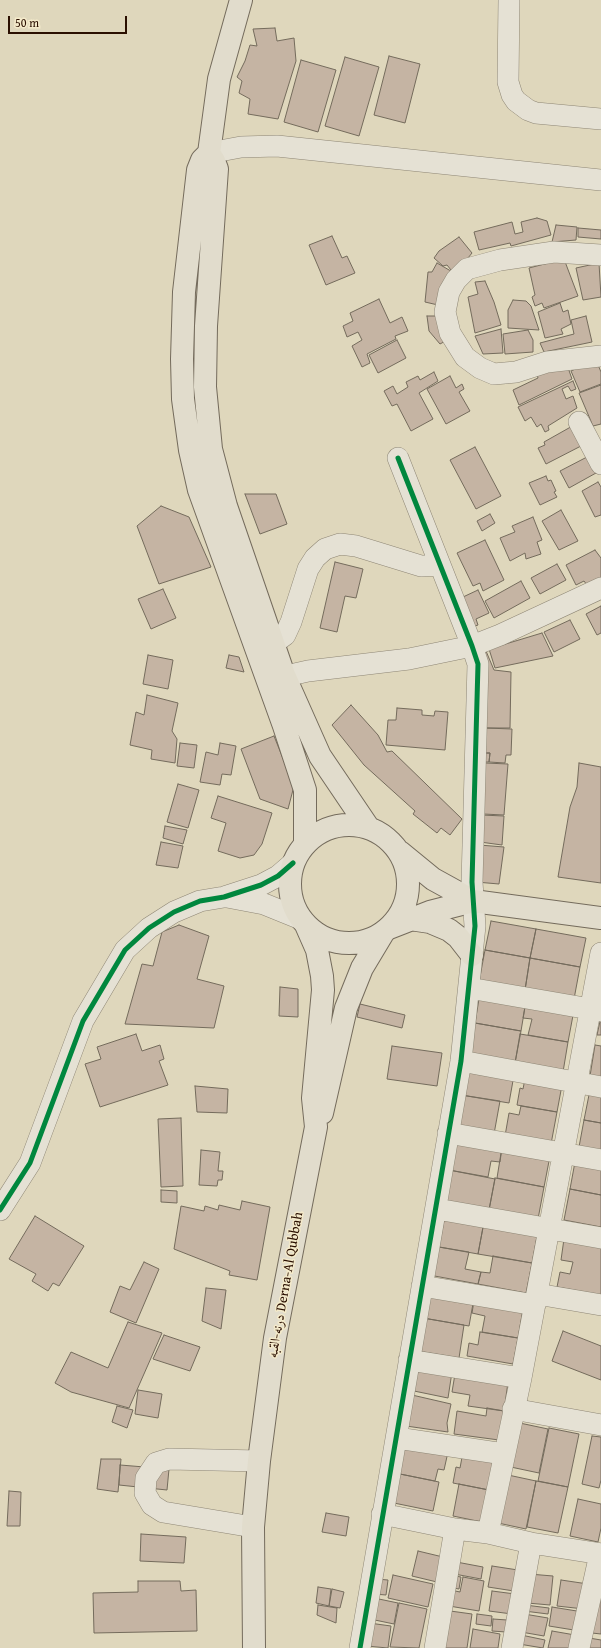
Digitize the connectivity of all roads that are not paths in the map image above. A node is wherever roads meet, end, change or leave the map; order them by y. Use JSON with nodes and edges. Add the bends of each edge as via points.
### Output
{"nodes":[{"id":1,"x":241,"y":0,"type":"edge"},
{"id":2,"x":509,"y":0,"type":"edge"},
{"id":3,"x":601,"y":119,"type":"edge"},
{"id":4,"x":209,"y":153,"type":"junction"},
{"id":5,"x":601,"y":180,"type":"edge"},
{"id":6,"x":601,"y":255,"type":"edge"},
{"id":7,"x":601,"y":356,"type":"edge"},
{"id":8,"x":579,"y":422,"type":"dead end"},
{"id":9,"x":398,"y":458,"type":"dead end"},
{"id":10,"x":601,"y":464,"type":"edge"},
{"id":11,"x":440,"y":565,"type":"junction"},
{"id":12,"x":601,"y":588,"type":"edge"},
{"id":13,"x":274,"y":643,"type":"junction"},
{"id":14,"x":472,"y":646,"type":"junction"},
{"id":15,"x":276,"y":677,"type":"junction"},
{"id":16,"x":368,"y":827,"type":"junction"},
{"id":17,"x":305,"y":844,"type":"junction"},
{"id":18,"x":399,"y":851,"type":"junction"},
{"id":19,"x":293,"y":864,"type":"junction"},
{"id":20,"x":224,"y":897,"type":"junction"},
{"id":21,"x":473,"y":901,"type":"junction"},
{"id":22,"x":601,"y":918,"type":"edge"},
{"id":23,"x":409,"y":919,"type":"junction"},
{"id":24,"x":303,"y":922,"type":"junction"},
{"id":25,"x":386,"y":930,"type":"junction"},
{"id":26,"x":601,"y":953,"type":"edge"},
{"id":27,"x":472,"y":955,"type":"junction"},
{"id":28,"x":468,"y":988,"type":"junction"},
{"id":29,"x":596,"y":1010,"type":"edge"},
{"id":30,"x":461,"y":1061,"type":"junction"},
{"id":31,"x":577,"y":1082,"type":"junction"},
{"id":32,"x":601,"y":1087,"type":"edge"},
{"id":33,"x":316,"y":1127,"type":"junction"},
{"id":34,"x":448,"y":1133,"type":"junction"},
{"id":35,"x":563,"y":1154,"type":"junction"},
{"id":36,"x":601,"y":1160,"type":"edge"},
{"id":37,"x":437,"y":1209,"type":"junction"},
{"id":38,"x":0,"y":1210,"type":"edge"},
{"id":39,"x":549,"y":1229,"type":"junction"},
{"id":40,"x":601,"y":1238,"type":"edge"},
{"id":41,"x":422,"y":1286,"type":"junction"},
{"id":42,"x":536,"y":1299,"type":"junction"},
{"id":43,"x":601,"y":1305,"type":"edge"},
{"id":44,"x":409,"y":1360,"type":"junction"},
{"id":45,"x":521,"y":1378,"type":"junction"},
{"id":46,"x":513,"y":1409,"type":"junction"},
{"id":47,"x":601,"y":1425,"type":"edge"},
{"id":48,"x":397,"y":1438,"type":"junction"},
{"id":49,"x":504,"y":1454,"type":"junction"},
{"id":50,"x":259,"y":1461,"type":"junction"},
{"id":51,"x":382,"y":1514,"type":"junction"},
{"id":52,"x":253,"y":1527,"type":"junction"},
{"id":53,"x":455,"y":1529,"type":"junction"},
{"id":54,"x":488,"y":1533,"type":"junction"},
{"id":55,"x":531,"y":1543,"type":"junction"},
{"id":56,"x":601,"y":1554,"type":"edge"},
{"id":57,"x":254,"y":1648,"type":"edge"},
{"id":58,"x":360,"y":1648,"type":"edge"},
{"id":59,"x":435,"y":1648,"type":"edge"},
{"id":60,"x":512,"y":1648,"type":"edge"},
{"id":61,"x":579,"y":1648,"type":"edge"}],
"edges":[{"from":1,"to":4,"type":"main road","via":[[219,79]]},
{"from":2,"to":3,"type":"street","via":[[508,82],[516,101],[536,113]]},
{"from":4,"to":5,"type":"street","via":[[241,147],[277,146]]},
{"from":4,"to":13,"type":"main road","via":[[217,169],[206,326],[205,387],[212,449],[226,506]]},
{"from":4,"to":15,"type":"main road","via":[[202,160],[198,170],[184,292],[183,399],[199,490]]},
{"from":6,"to":7,"type":"street","via":[[554,252],[500,260],[467,269],[448,292],[445,312],[450,333],[465,357],[494,374],[516,372],[547,362]]},
{"from":8,"to":10,"type":"street"},
{"from":9,"to":11,"type":"street"},
{"from":11,"to":13,"type":"street","via":[[421,566],[356,546],[340,544],[325,549],[308,569],[291,622],[285,634]]},
{"from":11,"to":14,"type":"street"},
{"from":12,"to":14,"type":"street"},
{"from":13,"to":15,"type":"main road"},
{"from":14,"to":15,"type":"street","via":[[409,659]]},
{"from":14,"to":21,"type":"street","via":[[478,675]]},
{"from":15,"to":16,"type":"main road","via":[[320,756]]},
{"from":15,"to":17,"type":"main road","via":[[305,790]]},
{"from":16,"to":17,"type":"main road","via":[[346,824],[330,827],[316,834]]},
{"from":16,"to":18,"type":"main road","via":[[389,839]]},
{"from":17,"to":19,"type":"main road"},
{"from":18,"to":21,"type":"main road","via":[[433,879]]},
{"from":18,"to":25,"type":"main road","via":[[408,877],[408,891],[398,917]]},
{"from":19,"to":20,"type":"street","via":[[261,885]]},
{"from":19,"to":24,"type":"main road","via":[[290,892]]},
{"from":20,"to":24,"type":"street","via":[[264,904]]},
{"from":20,"to":38,"type":"street","via":[[200,901],[174,912],[149,928],[125,950],[83,1021],[30,1163]]},
{"from":21,"to":22,"type":"main road"},
{"from":21,"to":23,"type":"main road"},
{"from":21,"to":27,"type":"street","via":[[475,926]]},
{"from":23,"to":25,"type":"main road"},
{"from":23,"to":27,"type":"main road","via":[[430,922],[449,930],[462,941]]},
{"from":24,"to":25,"type":"main road","via":[[324,937],[343,943],[357,942]]},
{"from":24,"to":33,"type":"main road","name":"درنه-القبه Derna-Al Qubbah","via":[[317,950],[322,976],[313,1098]]},
{"from":25,"to":33,"type":"main road","via":[[362,968],[346,1008],[326,1100]]},
{"from":26,"to":29,"type":"street"},
{"from":27,"to":28,"type":"street"},
{"from":28,"to":29,"type":"street"},
{"from":28,"to":30,"type":"street"},
{"from":29,"to":31,"type":"street"},
{"from":30,"to":31,"type":"street"},
{"from":30,"to":34,"type":"street"},
{"from":31,"to":32,"type":"street"},
{"from":31,"to":35,"type":"street"},
{"from":33,"to":50,"type":"main road","name":"درنه-القبه Derna-Al Qubbah","via":[[275,1338]]},
{"from":34,"to":35,"type":"street"},
{"from":34,"to":37,"type":"street"},
{"from":35,"to":36,"type":"street"},
{"from":35,"to":39,"type":"street"},
{"from":37,"to":39,"type":"street"},
{"from":37,"to":41,"type":"street"},
{"from":39,"to":40,"type":"street"},
{"from":39,"to":42,"type":"street"},
{"from":41,"to":42,"type":"street"},
{"from":41,"to":44,"type":"street"},
{"from":42,"to":43,"type":"street"},
{"from":42,"to":45,"type":"street"},
{"from":44,"to":45,"type":"street"},
{"from":44,"to":48,"type":"street"},
{"from":45,"to":46,"type":"street"},
{"from":46,"to":47,"type":"street"},
{"from":46,"to":49,"type":"street"},
{"from":48,"to":49,"type":"street"},
{"from":48,"to":51,"type":"street"},
{"from":49,"to":54,"type":"street"},
{"from":50,"to":52,"type":"main road","name":"درنه-القبه Derna-Al Qubbah"},
{"from":50,"to":52,"type":"street","via":[[169,1458],[156,1463],[146,1478],[145,1493],[152,1505],[163,1512]]},
{"from":51,"to":53,"type":"street"},
{"from":51,"to":58,"type":"street"},
{"from":52,"to":57,"type":"main road","name":"درنه-القبه Derna-Al Qubbah"},
{"from":53,"to":54,"type":"street"},
{"from":53,"to":59,"type":"street"},
{"from":54,"to":55,"type":"street"},
{"from":55,"to":56,"type":"street"},
{"from":55,"to":60,"type":"street"},
{"from":56,"to":61,"type":"street"}]}
